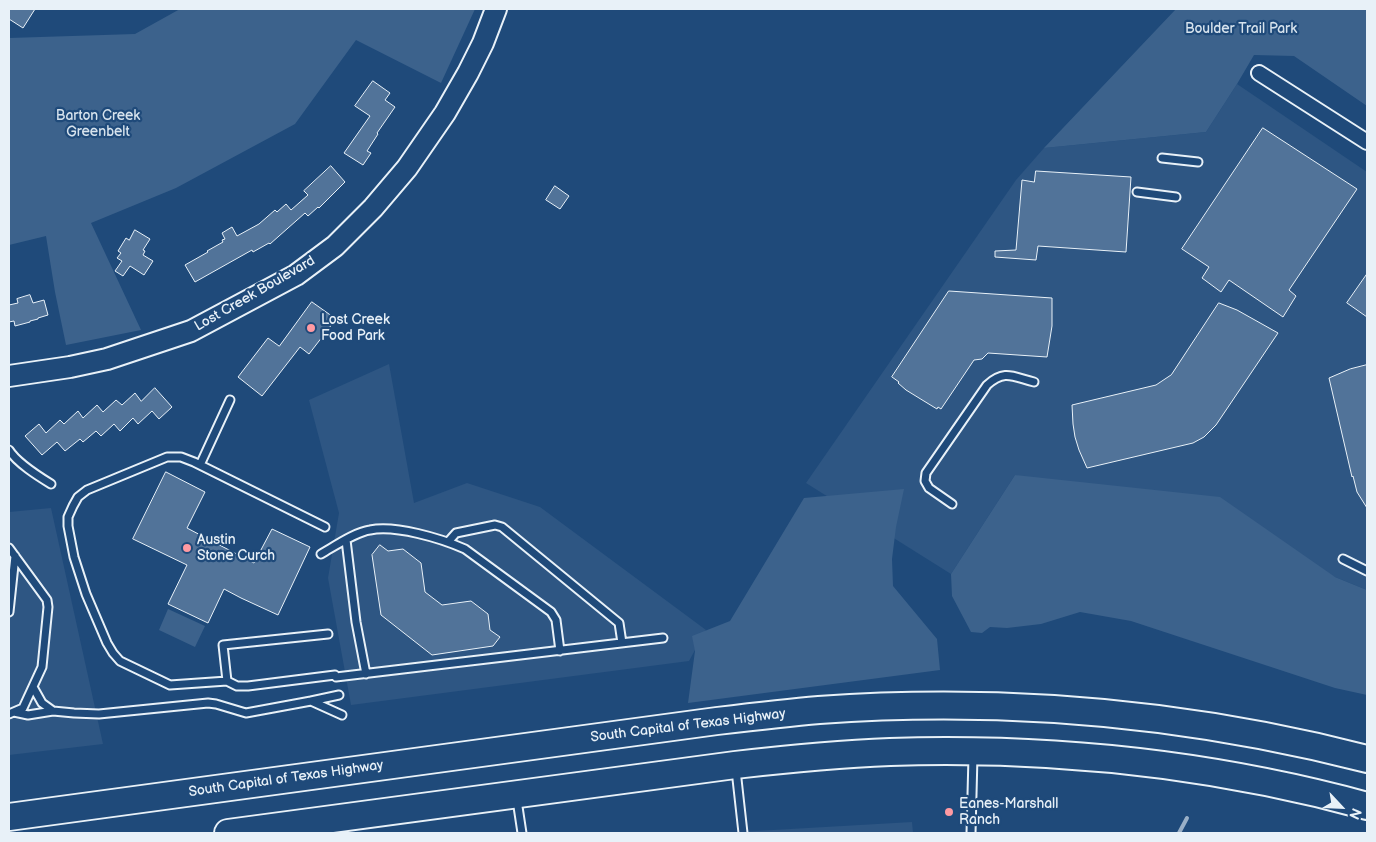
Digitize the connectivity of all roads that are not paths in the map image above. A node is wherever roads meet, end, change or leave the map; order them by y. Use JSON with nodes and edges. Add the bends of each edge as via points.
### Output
{"nodes":[{"id":1,"x":496,"y":9,"type":"edge"},
{"id":2,"x":1259,"y":73,"type":"dead end"},
{"id":3,"x":1367,"y":142,"type":"edge"},
{"id":4,"x":1162,"y":158,"type":"dead end"},
{"id":5,"x":1198,"y":162,"type":"dead end"},
{"id":6,"x":1136,"y":192,"type":"dead end"},
{"id":7,"x":1176,"y":197,"type":"dead end"},
{"id":8,"x":9,"y":376,"type":"edge"},
{"id":9,"x":1034,"y":382,"type":"dead end"},
{"id":10,"x":230,"y":400,"type":"dead end"},
{"id":11,"x":9,"y":450,"type":"edge"},
{"id":12,"x":200,"y":465,"type":"junction"},
{"id":13,"x":50,"y":484,"type":"dead end"},
{"id":14,"x":952,"y":504,"type":"dead end"},
{"id":15,"x":325,"y":527,"type":"dead end"},
{"id":16,"x":346,"y":540,"type":"junction"},
{"id":17,"x":448,"y":542,"type":"junction"},
{"id":18,"x":9,"y":548,"type":"edge"},
{"id":19,"x":321,"y":554,"type":"dead end"},
{"id":20,"x":15,"y":556,"type":"junction"},
{"id":21,"x":1367,"y":564,"type":"edge"},
{"id":22,"x":1367,"y":571,"type":"edge"},
{"id":23,"x":9,"y":612,"type":"edge"},
{"id":24,"x":328,"y":634,"type":"dead end"},
{"id":25,"x":663,"y":638,"type":"dead end"},
{"id":26,"x":622,"y":643,"type":"junction"},
{"id":27,"x":560,"y":650,"type":"junction"},
{"id":28,"x":366,"y":674,"type":"junction"},
{"id":29,"x":227,"y":681,"type":"junction"},
{"id":30,"x":33,"y":687,"type":"junction"},
{"id":31,"x":339,"y":695,"type":"dead end"},
{"id":32,"x":311,"y":701,"type":"junction"},
{"id":33,"x":52,"y":710,"type":"junction"},
{"id":34,"x":11,"y":713,"type":"edge"},
{"id":35,"x":342,"y":715,"type":"dead end"},
{"id":36,"x":973,"y":752,"type":"junction"},
{"id":37,"x":1367,"y":759,"type":"edge"},
{"id":38,"x":735,"y":765,"type":"junction"},
{"id":39,"x":516,"y":795,"type":"junction"},
{"id":40,"x":1367,"y":806,"type":"edge"},
{"id":41,"x":9,"y":817,"type":"edge"},
{"id":42,"x":228,"y":833,"type":"edge"},
{"id":43,"x":522,"y":833,"type":"edge"},
{"id":44,"x":743,"y":833,"type":"edge"},
{"id":45,"x":971,"y":833,"type":"edge"}],
"edges":[{"from":1,"to":8,"type":"street","name":"Lost Creek Boulevard","via":[[472,66],[445,113],[407,168],[335,246],[296,275],[191,331],[107,359]]},
{"from":2,"to":3,"type":"street"},
{"from":4,"to":5,"type":"lane"},
{"from":6,"to":7,"type":"lane"},
{"from":9,"to":14,"type":"lane","via":[[1004,374],[987,384],[926,473],[925,481],[929,488]]},
{"from":10,"to":12,"type":"lane"},
{"from":11,"to":13,"type":"lane","via":[[12,456]]},
{"from":12,"to":15,"type":"lane"},
{"from":12,"to":29,"type":"lane","via":[[181,458],[167,458],[87,490],[72,506],[68,526],[86,594],[107,643],[120,660],[170,685]]},
{"from":16,"to":17,"type":"lane","via":[[368,530],[384,528]]},
{"from":16,"to":19,"type":"lane"},
{"from":16,"to":28,"type":"lane"},
{"from":17,"to":26,"type":"lane","via":[[456,533],[495,524],[502,527],[619,623]]},
{"from":17,"to":27,"type":"lane","via":[[465,549],[552,612]]},
{"from":18,"to":20,"type":"lane"},
{"from":20,"to":23,"type":"lane"},
{"from":20,"to":30,"type":"lane","via":[[47,600],[48,607],[42,667]]},
{"from":21,"to":22,"type":"lane","via":[[1343,559]]},
{"from":24,"to":29,"type":"lane","via":[[223,644]]},
{"from":25,"to":26,"type":"lane"},
{"from":26,"to":27,"type":"lane"},
{"from":27,"to":28,"type":"lane"},
{"from":28,"to":29,"type":"lane","via":[[248,686],[237,686]]},
{"from":30,"to":33,"type":"lane","via":[[42,703]]},
{"from":30,"to":34,"type":"lane","via":[[23,708]]},
{"from":31,"to":32,"type":"lane"},
{"from":32,"to":33,"type":"lane","via":[[246,713],[208,703],[99,714]]},
{"from":32,"to":35,"type":"lane"},
{"from":33,"to":34,"type":"lane","via":[[28,715]]},
{"from":36,"to":38,"type":"highway","via":[[850,754]]},
{"from":36,"to":40,"type":"highway","via":[[1057,755],[1169,766],[1270,783]]},
{"from":36,"to":45,"type":"lane"},
{"from":37,"to":41,"type":"highway","name":"South Capital of Texas Highway","via":[[1240,732],[1082,711],[884,707],[725,720]]},
{"from":38,"to":39,"type":"highway"},
{"from":38,"to":44,"type":"lane"},
{"from":39,"to":42,"type":"highway"},
{"from":39,"to":43,"type":"lane"}]}
